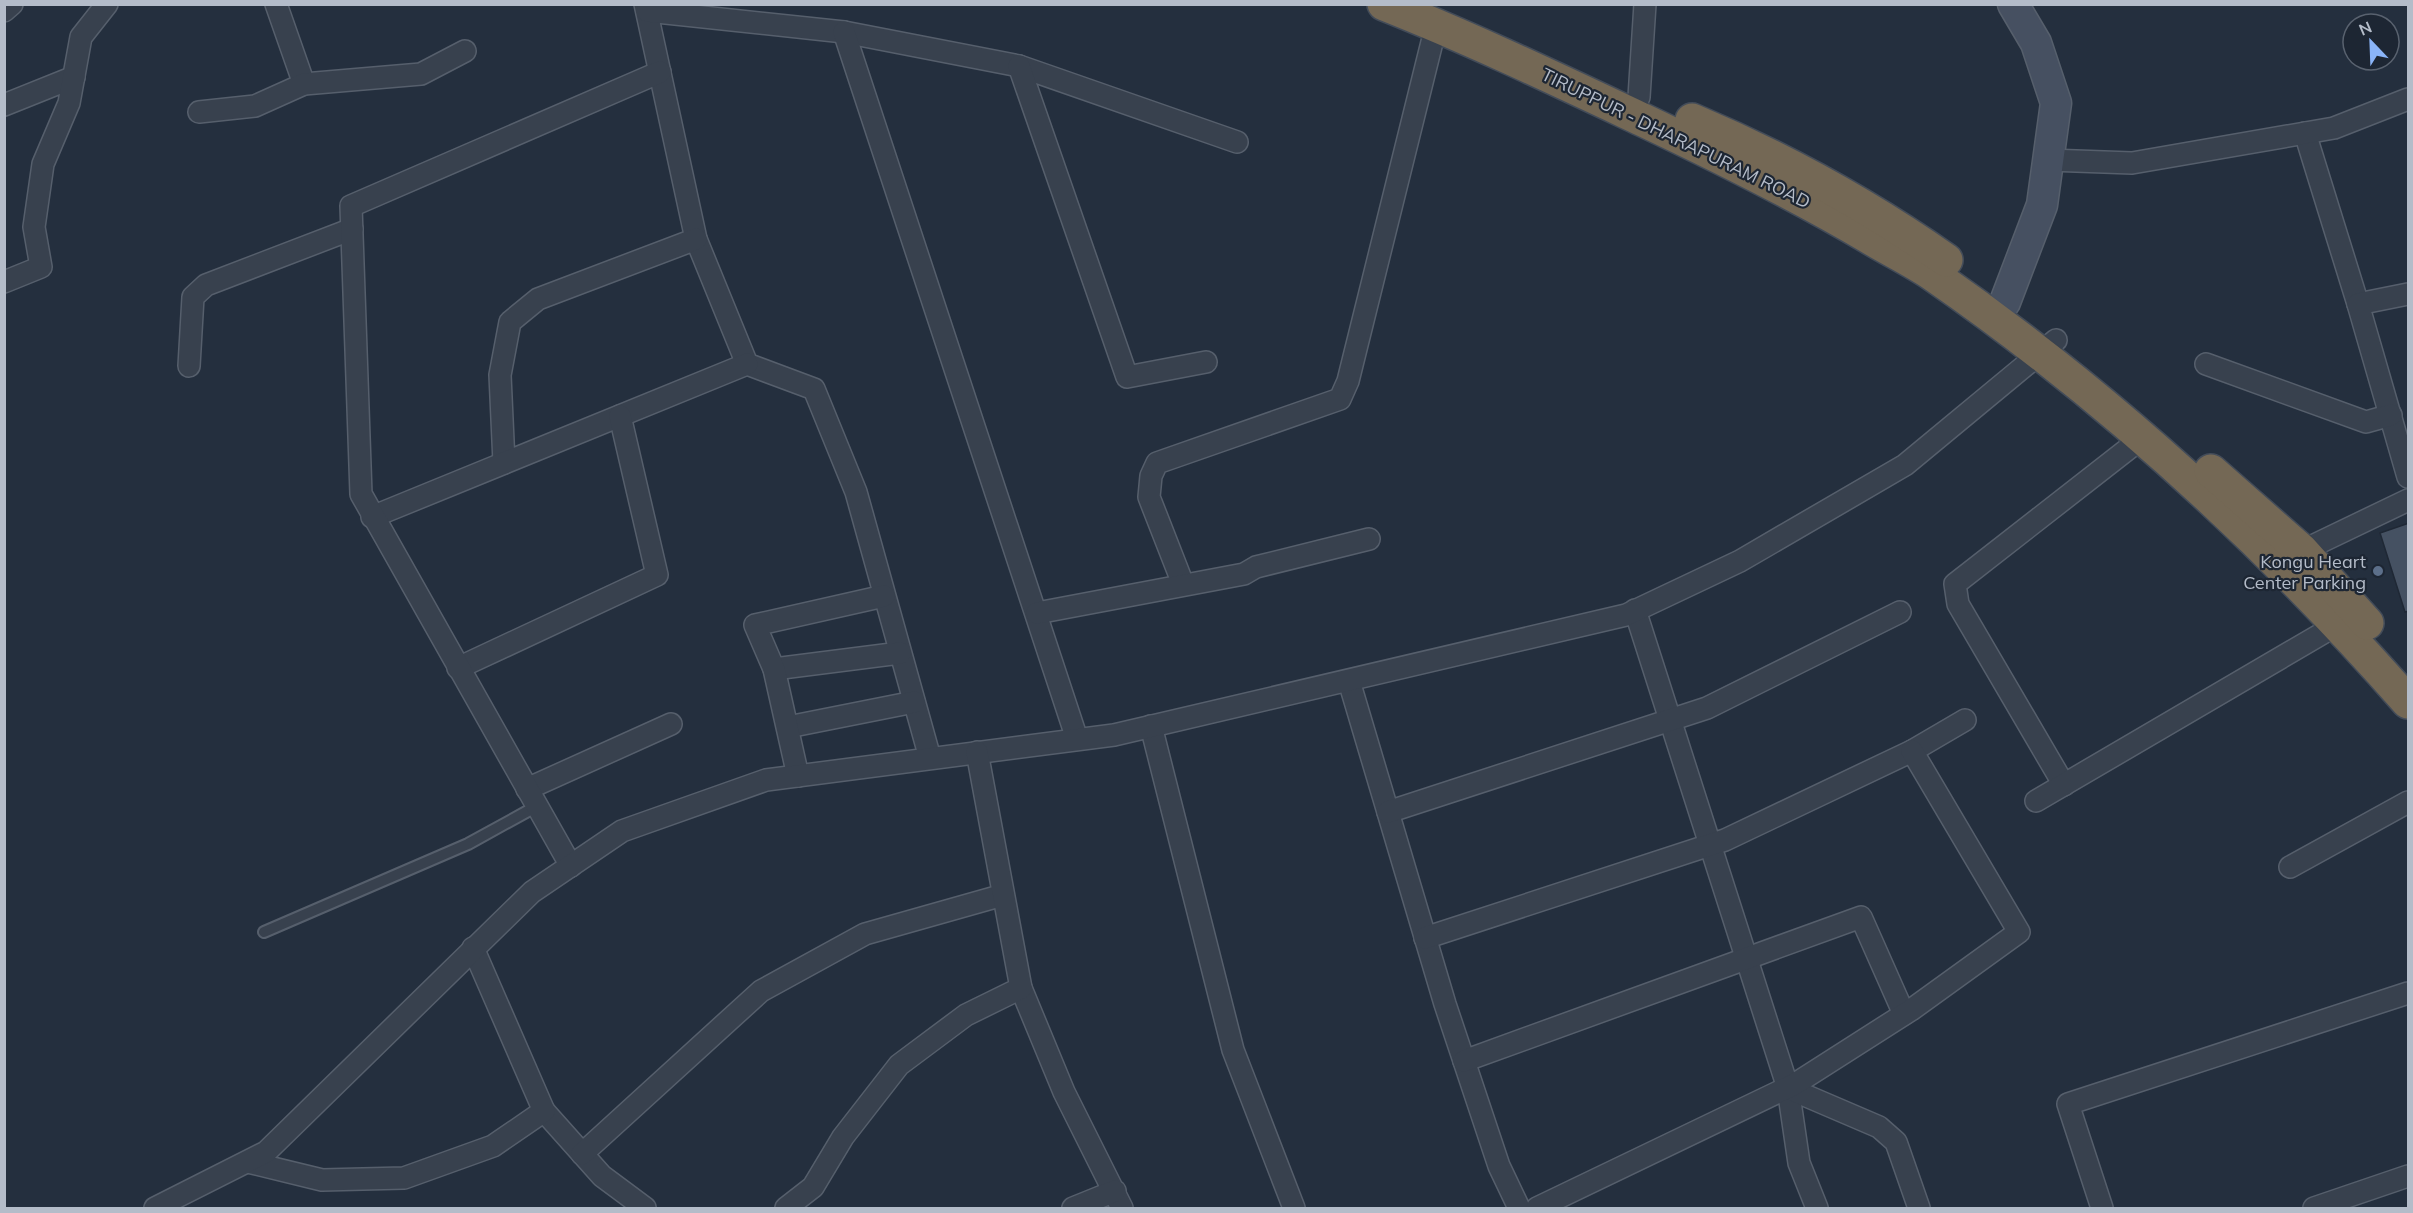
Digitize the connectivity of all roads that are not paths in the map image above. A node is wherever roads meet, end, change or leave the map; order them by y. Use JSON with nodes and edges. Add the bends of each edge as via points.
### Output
{"nodes":[{"id":1,"x":12,"y":4,"type":"edge"},
{"id":2,"x":107,"y":4,"type":"edge"},
{"id":3,"x":276,"y":4,"type":"edge"},
{"id":4,"x":1384,"y":4,"type":"edge"},
{"id":5,"x":1645,"y":4,"type":"edge"},
{"id":6,"x":2013,"y":4,"type":"edge"},
{"id":7,"x":646,"y":8,"type":"edge"},
{"id":8,"x":4,"y":12,"type":"edge"},
{"id":9,"x":1436,"y":15,"type":"edge"},
{"id":10,"x":844,"y":32,"type":"junction"},
{"id":11,"x":465,"y":51,"type":"dead end"},
{"id":12,"x":1019,"y":66,"type":"junction"},
{"id":13,"x":660,"y":72,"type":"junction"},
{"id":14,"x":74,"y":77,"type":"junction"},
{"id":15,"x":304,"y":84,"type":"junction"},
{"id":16,"x":2409,"y":99,"type":"edge"},
{"id":17,"x":4,"y":105,"type":"edge"},
{"id":18,"x":1635,"y":106,"type":"junction"},
{"id":19,"x":199,"y":112,"type":"dead end"},
{"id":20,"x":2305,"y":133,"type":"junction"},
{"id":21,"x":1237,"y":142,"type":"dead end"},
{"id":22,"x":2048,"y":160,"type":"junction"},
{"id":23,"x":352,"y":229,"type":"junction"},
{"id":24,"x":696,"y":239,"type":"junction"},
{"id":25,"x":4,"y":282,"type":"edge"},
{"id":26,"x":2409,"y":294,"type":"edge"},
{"id":27,"x":2358,"y":304,"type":"junction"},
{"id":28,"x":1999,"y":310,"type":"junction"},
{"id":29,"x":2048,"y":347,"type":"junction"},
{"id":30,"x":1206,"y":362,"type":"dead end"},
{"id":31,"x":747,"y":364,"type":"junction"},
{"id":32,"x":2206,"y":364,"type":"dead end"},
{"id":33,"x":189,"y":366,"type":"dead end"},
{"id":34,"x":2391,"y":415,"type":"junction"},
{"id":35,"x":620,"y":416,"type":"junction"},
{"id":36,"x":2142,"y":438,"type":"junction"},
{"id":37,"x":2404,"y":446,"type":"edge"},
{"id":38,"x":504,"y":463,"type":"junction"},
{"id":39,"x":2409,"y":477,"type":"edge"},
{"id":40,"x":2409,"y":500,"type":"edge"},
{"id":41,"x":372,"y":517,"type":"junction"},
{"id":42,"x":1369,"y":539,"type":"dead end"},
{"id":43,"x":2302,"y":550,"type":"junction"},
{"id":44,"x":1183,"y":584,"type":"junction"},
{"id":45,"x":884,"y":596,"type":"junction"},
{"id":46,"x":1635,"y":610,"type":"junction"},
{"id":47,"x":1900,"y":612,"type":"dead end"},
{"id":48,"x":1037,"y":614,"type":"junction"},
{"id":49,"x":2348,"y":618,"type":"junction"},
{"id":50,"x":900,"y":653,"type":"junction"},
{"id":51,"x":458,"y":668,"type":"junction"},
{"id":52,"x":774,"y":669,"type":"junction"},
{"id":53,"x":2409,"y":670,"type":"edge"},
{"id":54,"x":1349,"y":681,"type":"junction"},
{"id":55,"x":914,"y":702,"type":"junction"},
{"id":56,"x":2409,"y":702,"type":"edge"},
{"id":57,"x":1670,"y":720,"type":"junction"},
{"id":58,"x":1965,"y":720,"type":"dead end"},
{"id":59,"x":671,"y":724,"type":"dead end"},
{"id":60,"x":1151,"y":726,"type":"junction"},
{"id":61,"x":788,"y":727,"type":"junction"},
{"id":62,"x":1077,"y":739,"type":"junction"},
{"id":63,"x":1912,"y":751,"type":"junction"},
{"id":64,"x":977,"y":752,"type":"junction"},
{"id":65,"x":930,"y":758,"type":"junction"},
{"id":66,"x":798,"y":776,"type":"junction"},
{"id":67,"x":2064,"y":785,"type":"junction"},
{"id":68,"x":532,"y":797,"type":"junction"},
{"id":69,"x":2036,"y":801,"type":"dead end"},
{"id":70,"x":2409,"y":802,"type":"edge"},
{"id":71,"x":1388,"y":812,"type":"junction"},
{"id":72,"x":1710,"y":845,"type":"junction"},
{"id":73,"x":571,"y":866,"type":"junction"},
{"id":74,"x":2290,"y":867,"type":"dead end"},
{"id":75,"x":1003,"y":895,"type":"junction"},
{"id":76,"x":264,"y":932,"type":"dead end"},
{"id":77,"x":1425,"y":938,"type":"junction"},
{"id":78,"x":473,"y":948,"type":"junction"},
{"id":79,"x":1746,"y":959,"type":"junction"},
{"id":80,"x":1021,"y":988,"type":"junction"},
{"id":81,"x":2409,"y":993,"type":"edge"},
{"id":82,"x":1904,"y":1014,"type":"junction"},
{"id":83,"x":1464,"y":1061,"type":"junction"},
{"id":84,"x":1788,"y":1088,"type":"junction"},
{"id":85,"x":544,"y":1112,"type":"junction"},
{"id":86,"x":582,"y":1154,"type":"junction"},
{"id":87,"x":248,"y":1161,"type":"junction"},
{"id":88,"x":2409,"y":1176,"type":"edge"},
{"id":89,"x":1119,"y":1200,"type":"edge"},
{"id":90,"x":155,"y":1209,"type":"edge"},
{"id":91,"x":645,"y":1209,"type":"edge"},
{"id":92,"x":786,"y":1209,"type":"edge"},
{"id":93,"x":1073,"y":1209,"type":"edge"},
{"id":94,"x":1294,"y":1209,"type":"edge"},
{"id":95,"x":1520,"y":1209,"type":"edge"},
{"id":96,"x":1537,"y":1209,"type":"edge"},
{"id":97,"x":1816,"y":1209,"type":"edge"},
{"id":98,"x":1919,"y":1209,"type":"edge"},
{"id":99,"x":2103,"y":1209,"type":"edge"},
{"id":100,"x":2314,"y":1209,"type":"edge"}],
"edges":[{"from":1,"to":8,"type":"street"},
{"from":2,"to":14,"type":"street","via":[[81,37]]},
{"from":3,"to":15,"type":"street"},
{"from":4,"to":9,"type":"highway","name":"TIRUPPUR - DHARAPURAM ROAD"},
{"from":5,"to":18,"type":"street"},
{"from":6,"to":22,"type":"street","via":[[2036,44],[2056,103]]},
{"from":7,"to":10,"type":"street"},
{"from":7,"to":13,"type":"street"},
{"from":9,"to":18,"type":"highway","name":"TIRUPPUR - DHARAPURAM ROAD"},
{"from":9,"to":44,"type":"street","via":[[1348,381],[1340,399],[1157,464],[1151,477],[1149,497]]},
{"from":10,"to":12,"type":"street"},
{"from":10,"to":48,"type":"street"},
{"from":11,"to":15,"type":"street","via":[[421,74]]},
{"from":12,"to":21,"type":"street"},
{"from":12,"to":30,"type":"street","via":[[1127,377]]},
{"from":13,"to":23,"type":"street","via":[[351,206]]},
{"from":13,"to":24,"type":"street"},
{"from":14,"to":17,"type":"street"},
{"from":14,"to":25,"type":"street","via":[[69,103],[43,164],[34,227],[41,267]]},
{"from":15,"to":19,"type":"street","via":[[255,106]]},
{"from":16,"to":20,"type":"street","via":[[2334,128]]},
{"from":18,"to":28,"type":"highway","name":"TIRUPPUR - DHARAPURAM ROAD"},
{"from":20,"to":22,"type":"street","via":[[2132,163]]},
{"from":20,"to":27,"type":"street"},
{"from":22,"to":28,"type":"street","via":[[2042,205]]},
{"from":23,"to":33,"type":"street","via":[[206,285],[193,297]]},
{"from":23,"to":41,"type":"street","via":[[361,494]]},
{"from":24,"to":31,"type":"street"},
{"from":24,"to":38,"type":"street","via":[[538,299],[510,322],[500,375]]},
{"from":26,"to":27,"type":"street"},
{"from":27,"to":34,"type":"street"},
{"from":28,"to":29,"type":"highway","name":"TIRUPPUR - DHARAPURAM ROAD"},
{"from":29,"to":36,"type":"highway","name":"TIRUPPUR - DHARAPURAM ROAD"},
{"from":29,"to":43,"type":"highway"},
{"from":29,"to":46,"type":"street","via":[[1905,465],[1740,561]]},
{"from":31,"to":35,"type":"street"},
{"from":31,"to":45,"type":"street","via":[[814,389],[856,492]]},
{"from":32,"to":34,"type":"street","via":[[2366,422]]},
{"from":34,"to":37,"type":"street"},
{"from":35,"to":38,"type":"street"},
{"from":35,"to":51,"type":"street","via":[[657,575]]},
{"from":36,"to":49,"type":"highway","name":"TIRUPPUR - DHARAPURAM ROAD"},
{"from":36,"to":67,"type":"street","via":[[1955,584],[1958,604]]},
{"from":37,"to":39,"type":"street"},
{"from":38,"to":41,"type":"street"},
{"from":40,"to":43,"type":"street"},
{"from":41,"to":51,"type":"street"},
{"from":42,"to":44,"type":"street","via":[[1256,567],[1244,574]]},
{"from":43,"to":49,"type":"highway"},
{"from":44,"to":48,"type":"street"},
{"from":45,"to":50,"type":"street"},
{"from":45,"to":52,"type":"street","via":[[755,624]]},
{"from":46,"to":54,"type":"street"},
{"from":46,"to":57,"type":"street"},
{"from":47,"to":57,"type":"street","via":[[1707,708]]},
{"from":48,"to":62,"type":"street"},
{"from":49,"to":53,"type":"highway"},
{"from":49,"to":56,"type":"highway","name":"TIRUPPUR - DHARAPURAM ROAD"},
{"from":49,"to":67,"type":"street"},
{"from":50,"to":52,"type":"street"},
{"from":50,"to":55,"type":"street"},
{"from":51,"to":68,"type":"street"},
{"from":52,"to":61,"type":"street"},
{"from":54,"to":60,"type":"street"},
{"from":54,"to":71,"type":"street"},
{"from":55,"to":61,"type":"street"},
{"from":55,"to":65,"type":"street"},
{"from":57,"to":71,"type":"street"},
{"from":57,"to":72,"type":"street"},
{"from":58,"to":63,"type":"street"},
{"from":59,"to":68,"type":"street"},
{"from":60,"to":62,"type":"street"},
{"from":60,"to":94,"type":"street","via":[[1233,1050]]},
{"from":61,"to":66,"type":"street"},
{"from":62,"to":64,"type":"street"},
{"from":63,"to":72,"type":"street"},
{"from":63,"to":82,"type":"street","via":[[2019,932]]},
{"from":64,"to":65,"type":"street"},
{"from":64,"to":75,"type":"street"},
{"from":65,"to":66,"type":"street"},
{"from":66,"to":73,"type":"street","via":[[766,780],[622,831]]},
{"from":67,"to":69,"type":"street"},
{"from":68,"to":73,"type":"street"},
{"from":68,"to":76,"type":"lane","via":[[468,844]]},
{"from":70,"to":74,"type":"street"},
{"from":71,"to":77,"type":"street"},
{"from":72,"to":77,"type":"street"},
{"from":72,"to":79,"type":"street"},
{"from":73,"to":78,"type":"street","via":[[532,892]]},
{"from":75,"to":80,"type":"street"},
{"from":75,"to":86,"type":"street","via":[[866,934],[761,991]]},
{"from":77,"to":83,"type":"street"},
{"from":78,"to":85,"type":"street"},
{"from":78,"to":87,"type":"street","via":[[266,1152]]},
{"from":79,"to":82,"type":"street","via":[[1861,917]]},
{"from":79,"to":83,"type":"street"},
{"from":79,"to":84,"type":"street"},
{"from":80,"to":89,"type":"street","via":[[1064,1092]]},
{"from":80,"to":92,"type":"street","via":[[966,1015],[899,1065],[843,1137],[813,1187]]},
{"from":81,"to":99,"type":"street","via":[[2068,1104]]},
{"from":82,"to":84,"type":"street"},
{"from":83,"to":95,"type":"street","via":[[1499,1166]]},
{"from":84,"to":96,"type":"street"},
{"from":84,"to":97,"type":"street","via":[[1799,1163]]},
{"from":84,"to":98,"type":"street","via":[[1879,1126],[1896,1142]]},
{"from":85,"to":86,"type":"street"},
{"from":85,"to":87,"type":"street","via":[[492,1146],[404,1178],[321,1180]]},
{"from":86,"to":91,"type":"street","via":[[602,1176]]},
{"from":87,"to":90,"type":"street"},
{"from":88,"to":100,"type":"street"},
{"from":89,"to":93,"type":"street"}]}
